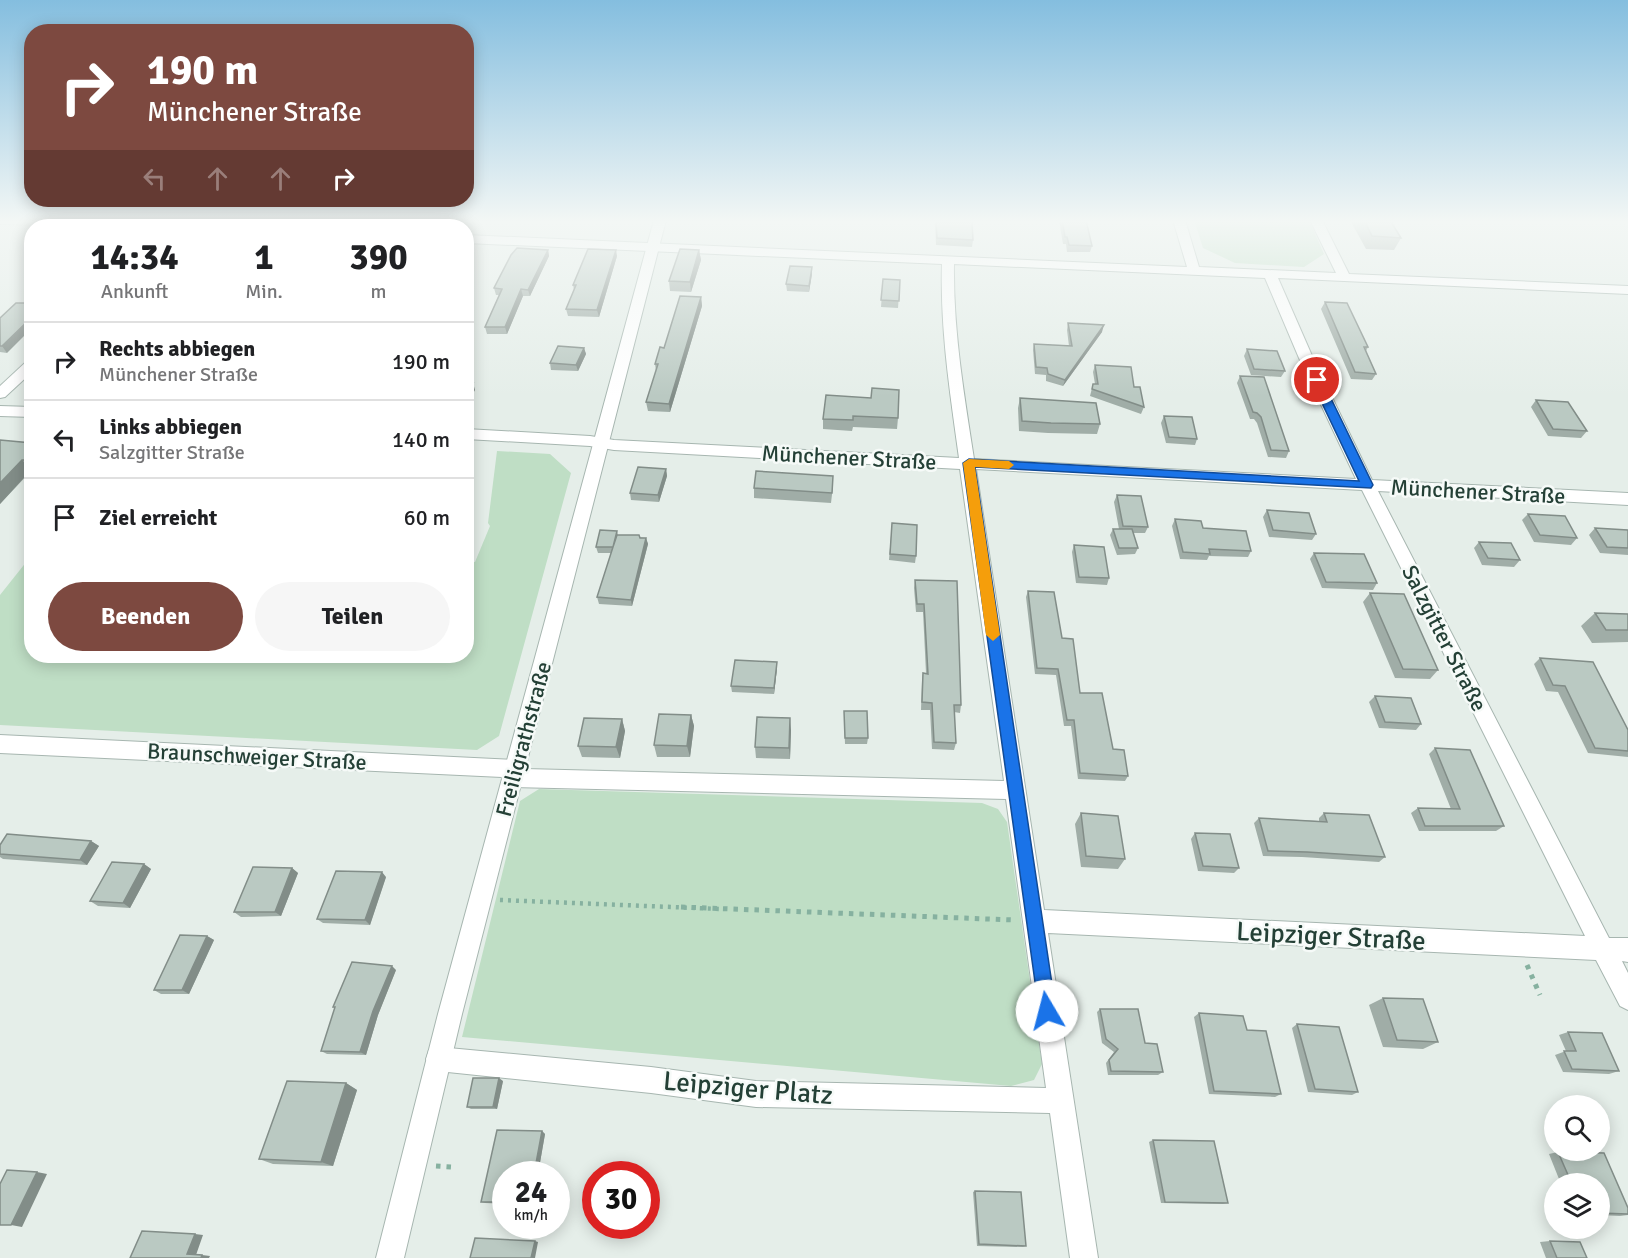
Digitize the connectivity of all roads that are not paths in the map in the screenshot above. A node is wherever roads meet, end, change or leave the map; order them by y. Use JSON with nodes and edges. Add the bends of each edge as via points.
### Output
{"nodes":[{"id":1,"x":645,"y":279,"type":"edge"},
{"id":2,"x":948,"y":279,"type":"edge"},
{"id":3,"x":1272,"y":279,"type":"edge"},
{"id":4,"x":1361,"y":279,"type":"edge"},
{"id":5,"x":1628,"y":290,"type":"edge"},
{"id":6,"x":24,"y":372,"type":"edge"},
{"id":7,"x":0,"y":394,"type":"edge"},
{"id":8,"x":0,"y":411,"type":"edge"},
{"id":9,"x":24,"y":412,"type":"edge"},
{"id":10,"x":474,"y":435,"type":"edge"},
{"id":11,"x":601,"y":443,"type":"junction"},
{"id":12,"x":969,"y":463,"type":"junction"},
{"id":13,"x":1367,"y":485,"type":"junction"},
{"id":14,"x":1628,"y":499,"type":"edge"},
{"id":15,"x":0,"y":744,"type":"edge"},
{"id":16,"x":513,"y":773,"type":"junction"},
{"id":17,"x":1014,"y":790,"type":"junction"},
{"id":18,"x":1034,"y":921,"type":"junction"},
{"id":19,"x":1603,"y":949,"type":"junction"},
{"id":20,"x":1628,"y":950,"type":"edge"},
{"id":21,"x":1628,"y":998,"type":"edge"},
{"id":22,"x":438,"y":1059,"type":"junction"},
{"id":23,"x":1060,"y":1101,"type":"junction"},
{"id":24,"x":390,"y":1258,"type":"edge"},
{"id":25,"x":1084,"y":1258,"type":"edge"}],
"edges":[{"from":1,"to":11,"type":"street","name":"Freiligrathstraße"},
{"from":2,"to":12,"type":"street","via":[[951,352]]},
{"from":3,"to":13,"type":"street","name":"Salzgitter Straße"},
{"from":4,"to":5,"type":"street"},
{"from":6,"to":7,"type":"street"},
{"from":8,"to":9,"type":"street"},
{"from":10,"to":11,"type":"street","name":"Münchener Straße"},
{"from":11,"to":12,"type":"street","name":"Münchener Straße"},
{"from":11,"to":16,"type":"street","name":"Freiligrathstraße"},
{"from":12,"to":13,"type":"street","name":"Münchener Straße"},
{"from":12,"to":17,"type":"street"},
{"from":13,"to":14,"type":"street","name":"Münchener Straße"},
{"from":13,"to":19,"type":"street","name":"Salzgitter Straße"},
{"from":15,"to":16,"type":"street","name":"Braunschweiger Straße"},
{"from":16,"to":17,"type":"street"},
{"from":16,"to":22,"type":"street","name":"Freiligrathstraße"},
{"from":17,"to":18,"type":"street"},
{"from":18,"to":19,"type":"street","name":"Leipziger Straße"},
{"from":18,"to":23,"type":"street"},
{"from":19,"to":20,"type":"street","name":"Leipziger Straße"},
{"from":19,"to":21,"type":"street","name":"Salzgitter Straße"},
{"from":22,"to":23,"type":"street","name":"Leipziger Platz","via":[[756,1094]]},
{"from":22,"to":24,"type":"street","name":"Freiligrathstraße"},
{"from":23,"to":25,"type":"street"}]}
